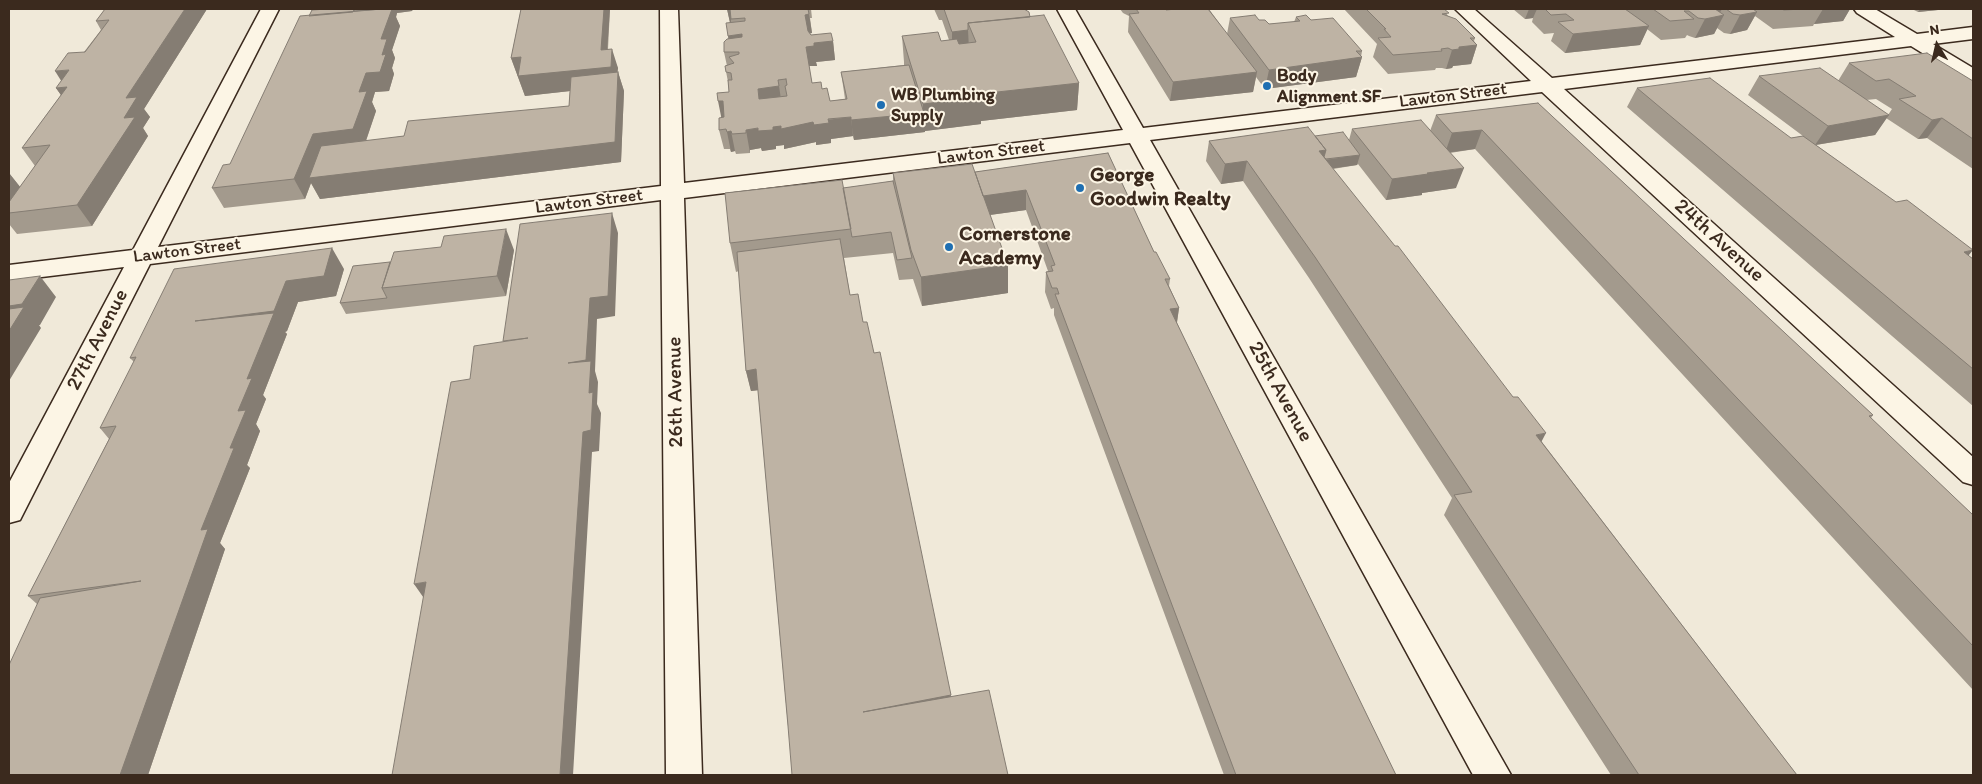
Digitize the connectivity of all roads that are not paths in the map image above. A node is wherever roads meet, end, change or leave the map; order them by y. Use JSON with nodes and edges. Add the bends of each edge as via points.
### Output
{"nodes":[{"id":1,"x":270,"y":9,"type":"edge"},
{"id":2,"x":669,"y":9,"type":"edge"},
{"id":3,"x":1066,"y":9,"type":"edge"},
{"id":4,"x":1464,"y":9,"type":"edge"},
{"id":5,"x":1862,"y":9,"type":"edge"},
{"id":6,"x":1973,"y":33,"type":"edge"},
{"id":7,"x":1914,"y":40,"type":"junction"},
{"id":8,"x":1973,"y":76,"type":"edge"},
{"id":9,"x":1547,"y":85,"type":"junction"},
{"id":10,"x":1136,"y":135,"type":"junction"},
{"id":11,"x":672,"y":192,"type":"junction"},
{"id":12,"x":141,"y":257,"type":"junction"},
{"id":13,"x":9,"y":273,"type":"edge"},
{"id":14,"x":1973,"y":474,"type":"edge"},
{"id":15,"x":9,"y":511,"type":"edge"},
{"id":16,"x":684,"y":775,"type":"edge"},
{"id":17,"x":1493,"y":775,"type":"edge"}],
"edges":[{"from":1,"to":12,"type":"street","name":"27th Avenue"},
{"from":2,"to":11,"type":"street","name":"26th Avenue"},
{"from":3,"to":10,"type":"street","name":"25th Avenue"},
{"from":4,"to":9,"type":"street","name":"24th Avenue"},
{"from":5,"to":7,"type":"street"},
{"from":6,"to":7,"type":"street","name":"Lawton Street"},
{"from":7,"to":8,"type":"street"},
{"from":7,"to":9,"type":"street","name":"Lawton Street"},
{"from":9,"to":10,"type":"street","name":"Lawton Street"},
{"from":9,"to":14,"type":"street","name":"24th Avenue"},
{"from":10,"to":11,"type":"street","name":"Lawton Street"},
{"from":10,"to":17,"type":"street","name":"25th Avenue"},
{"from":11,"to":12,"type":"street","name":"Lawton Street"},
{"from":11,"to":16,"type":"street","name":"26th Avenue"},
{"from":12,"to":13,"type":"street","name":"Lawton Street"},
{"from":12,"to":15,"type":"street","name":"27th Avenue"}]}
